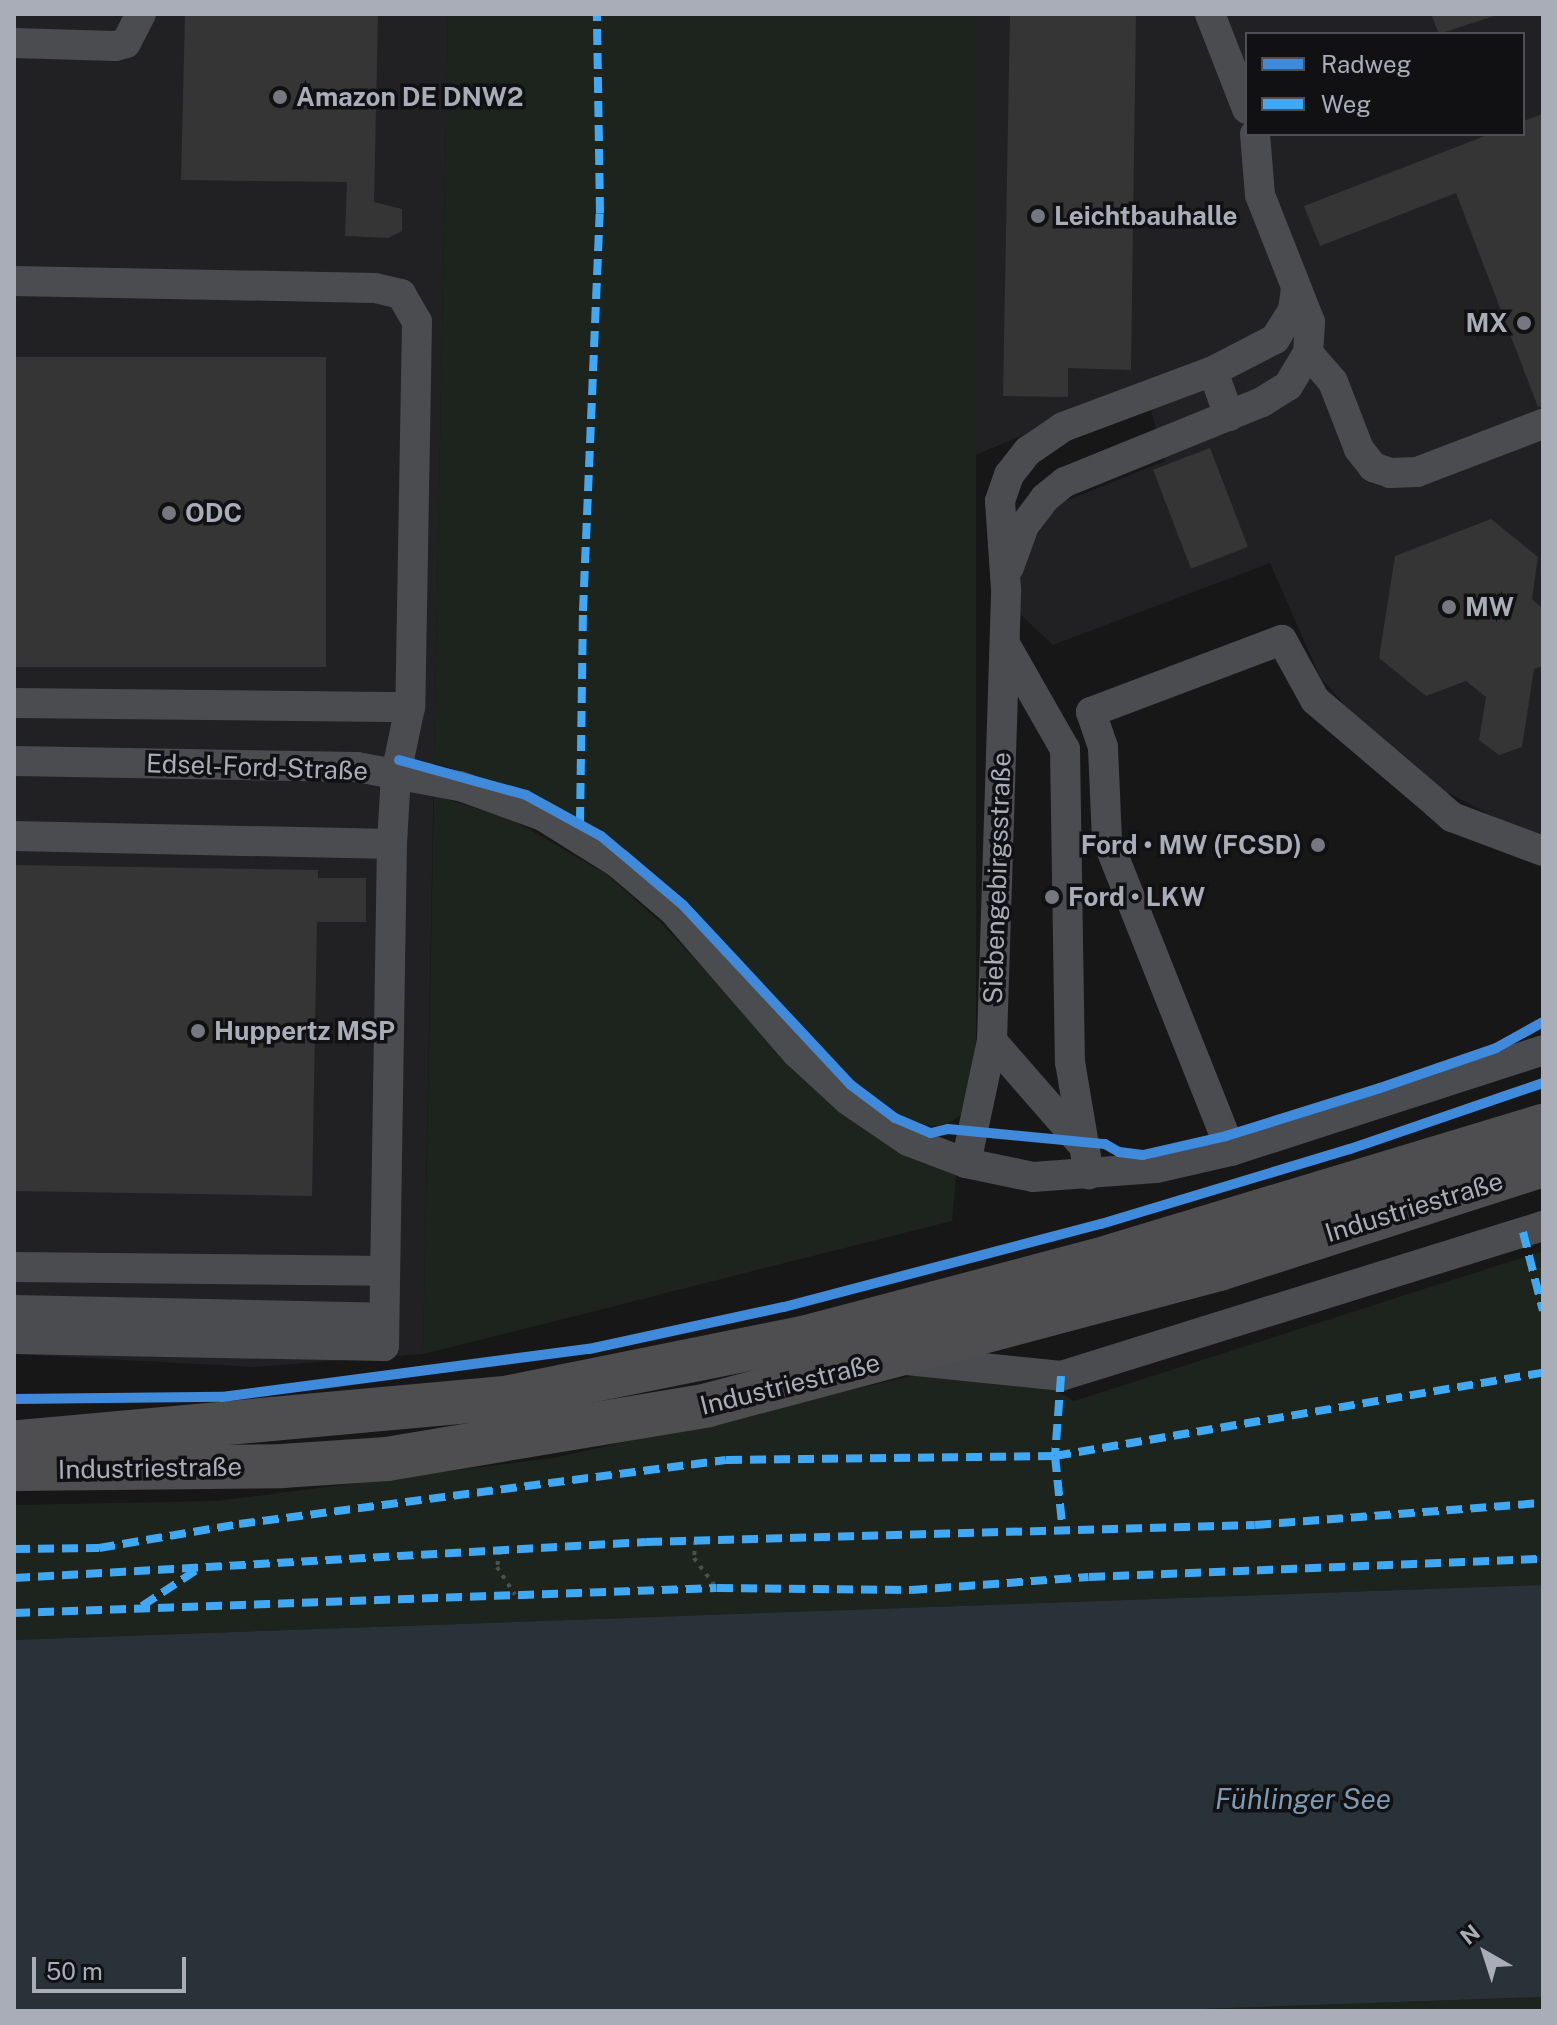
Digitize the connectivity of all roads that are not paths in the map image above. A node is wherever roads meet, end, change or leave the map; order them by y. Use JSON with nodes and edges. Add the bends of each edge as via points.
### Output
{"nodes":[{"id":1,"x":141,"y":14,"type":"edge"},
{"id":2,"x":1210,"y":14,"type":"edge"},
{"id":3,"x":14,"y":43,"type":"edge"},
{"id":4,"x":1245,"y":104,"type":"edge"},
{"id":5,"x":1255,"y":136,"type":"edge"},
{"id":6,"x":14,"y":281,"type":"edge"},
{"id":7,"x":1296,"y":288,"type":"junction"},
{"id":8,"x":1308,"y":353,"type":"junction"},
{"id":9,"x":1213,"y":371,"type":"junction"},
{"id":10,"x":1229,"y":416,"type":"junction"},
{"id":11,"x":1543,"y":424,"type":"edge"},
{"id":12,"x":1006,"y":589,"type":"junction"},
{"id":13,"x":1004,"y":643,"type":"junction"},
{"id":14,"x":14,"y":703,"type":"edge"},
{"id":15,"x":410,"y":707,"type":"junction"},
{"id":16,"x":14,"y":761,"type":"edge"},
{"id":17,"x":396,"y":774,"type":"junction"},
{"id":18,"x":14,"y":836,"type":"edge"},
{"id":19,"x":392,"y":844,"type":"junction"},
{"id":20,"x":1543,"y":851,"type":"edge"},
{"id":21,"x":992,"y":1041,"type":"junction"},
{"id":22,"x":1543,"y":1050,"type":"edge"},
{"id":23,"x":1543,"y":1116,"type":"edge"},
{"id":24,"x":1543,"y":1126,"type":"edge"},
{"id":25,"x":1081,"y":1143,"type":"junction"},
{"id":26,"x":1231,"y":1151,"type":"junction"},
{"id":27,"x":1460,"y":1154,"type":"junction"},
{"id":28,"x":966,"y":1163,"type":"junction"},
{"id":29,"x":1543,"y":1165,"type":"edge"},
{"id":30,"x":1089,"y":1174,"type":"junction"},
{"id":31,"x":1543,"y":1226,"type":"edge"},
{"id":32,"x":14,"y":1267,"type":"edge"},
{"id":33,"x":384,"y":1271,"type":"junction"},
{"id":34,"x":14,"y":1310,"type":"edge"},
{"id":35,"x":384,"y":1318,"type":"junction"},
{"id":36,"x":14,"y":1339,"type":"edge"},
{"id":37,"x":894,"y":1359,"type":"junction"},
{"id":38,"x":14,"y":1432,"type":"edge"},
{"id":39,"x":78,"y":1439,"type":"junction"},
{"id":40,"x":14,"y":1443,"type":"edge"},
{"id":41,"x":282,"y":1466,"type":"junction"},
{"id":42,"x":14,"y":1469,"type":"edge"},
{"id":43,"x":14,"y":1495,"type":"edge"}],
"edges":[{"from":1,"to":3,"type":"street","via":[[126,43],[115,46]]},
{"from":2,"to":4,"type":"street"},
{"from":5,"to":7,"type":"street","via":[[1260,195]]},
{"from":6,"to":15,"type":"street","via":[[375,288],[401,294],[417,322]]},
{"from":7,"to":8,"type":"street","via":[[1310,322]]},
{"from":7,"to":9,"type":"street","via":[[1293,310],[1275,339],[1253,355]]},
{"from":8,"to":10,"type":"street","via":[[1288,386]]},
{"from":8,"to":11,"type":"street","via":[[1333,382],[1359,449],[1373,467],[1390,473],[1417,472]]},
{"from":9,"to":10,"type":"street"},
{"from":9,"to":12,"type":"street","via":[[1063,427],[1028,451],[1009,475],[1000,501]]},
{"from":10,"to":12,"type":"street","via":[[1094,468],[1055,490],[1024,526]]},
{"from":12,"to":13,"type":"street","name":"Siebengebirgsstraße"},
{"from":13,"to":21,"type":"street","name":"Siebengebirgsstraße"},
{"from":13,"to":25,"type":"street","via":[[1065,749],[1070,1062]]},
{"from":14,"to":15,"type":"street"},
{"from":15,"to":17,"type":"street"},
{"from":16,"to":17,"type":"street","name":"Edsel-Ford-Straße","via":[[357,767]]},
{"from":17,"to":19,"type":"street"},
{"from":17,"to":28,"type":"street","name":"Edsel-Ford-Straße","via":[[460,786],[543,816],[618,863],[673,910],[797,1053],[848,1100],[908,1141]]},
{"from":18,"to":19,"type":"street"},
{"from":19,"to":33,"type":"street"},
{"from":20,"to":26,"type":"street","via":[[1452,817],[1315,700],[1282,640],[1091,712],[1103,747],[1107,840]]},
{"from":21,"to":25,"type":"street"},
{"from":21,"to":28,"type":"street","name":"Siebengebirgsstraße"},
{"from":22,"to":26,"type":"street","name":"Edsel-Ford-Straße"},
{"from":23,"to":27,"type":"highway"},
{"from":24,"to":27,"type":"highway","name":"Industriestraße"},
{"from":25,"to":30,"type":"street"},
{"from":26,"to":30,"type":"street","name":"Edsel-Ford-Straße","via":[[1156,1168]]},
{"from":27,"to":39,"type":"highway","name":"Industriestraße","via":[[1095,1261],[803,1338],[505,1398]]},
{"from":28,"to":30,"type":"street","name":"Edsel-Ford-Straße","via":[[1033,1177]]},
{"from":29,"to":37,"type":"highway","name":"Industriestraße","via":[[1219,1269]]},
{"from":31,"to":37,"type":"street","via":[[1061,1376]]},
{"from":32,"to":33,"type":"street"},
{"from":33,"to":35,"type":"street"},
{"from":34,"to":35,"type":"street"},
{"from":35,"to":36,"type":"street","via":[[384,1346]]},
{"from":37,"to":41,"type":"highway","name":"Industriestraße","via":[[708,1405],[387,1459]]},
{"from":38,"to":39,"type":"highway"},
{"from":39,"to":40,"type":"highway","name":"Industriestraße"},
{"from":41,"to":42,"type":"highway","name":"Industriestraße"},
{"from":41,"to":43,"type":"highway","via":[[192,1485]]}]}
